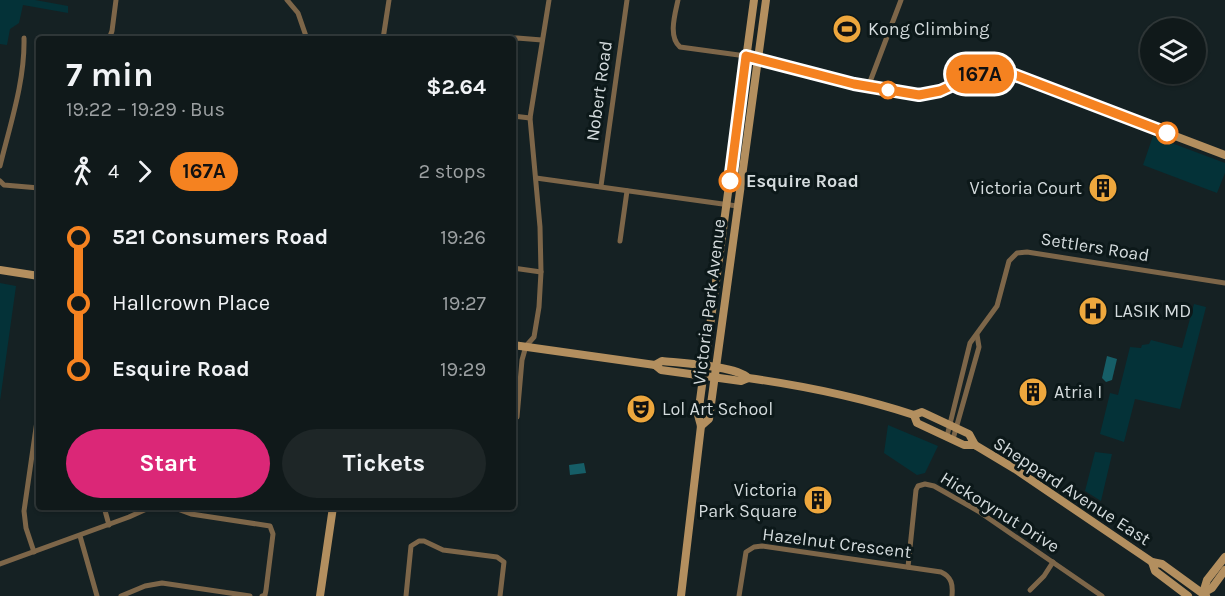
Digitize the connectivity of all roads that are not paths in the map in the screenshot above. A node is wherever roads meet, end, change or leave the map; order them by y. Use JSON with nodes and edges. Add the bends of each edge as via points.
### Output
{"nodes":[{"id":1,"x":116,"y":0,"type":"edge"},
{"id":2,"x":389,"y":0,"type":"edge"},
{"id":3,"x":549,"y":0,"type":"edge"},
{"id":4,"x":627,"y":0,"type":"edge"},
{"id":5,"x":678,"y":0,"type":"edge"},
{"id":6,"x":754,"y":0,"type":"edge"},
{"id":7,"x":766,"y":0,"type":"edge"},
{"id":8,"x":901,"y":0,"type":"edge"},
{"id":9,"x":289,"y":1,"type":"edge"},
{"id":10,"x":110,"y":36,"type":"edge"},
{"id":11,"x":306,"y":36,"type":"edge"},
{"id":12,"x":383,"y":36,"type":"edge"},
{"id":13,"x":24,"y":38,"type":"dead end"},
{"id":14,"x":516,"y":38,"type":"edge"},
{"id":15,"x":542,"y":40,"type":"junction"},
{"id":16,"x":746,"y":56,"type":"junction"},
{"id":17,"x":758,"y":59,"type":"junction"},
{"id":18,"x":868,"y":87,"type":"junction"},
{"id":19,"x":516,"y":116,"type":"edge"},
{"id":20,"x":530,"y":118,"type":"junction"},
{"id":21,"x":1225,"y":154,"type":"edge"},
{"id":22,"x":0,"y":166,"type":"edge"},
{"id":23,"x":536,"y":178,"type":"junction"},
{"id":24,"x":0,"y":181,"type":"edge"},
{"id":25,"x":601,"y":186,"type":"junction"},
{"id":26,"x":36,"y":188,"type":"edge"},
{"id":27,"x":627,"y":191,"type":"junction"},
{"id":28,"x":726,"y":204,"type":"junction"},
{"id":29,"x":737,"y":206,"type":"junction"},
{"id":30,"x":620,"y":241,"type":"dead end"},
{"id":31,"x":516,"y":268,"type":"edge"},
{"id":32,"x":0,"y":270,"type":"edge"},
{"id":33,"x":541,"y":272,"type":"junction"},
{"id":34,"x":36,"y":276,"type":"edge"},
{"id":35,"x":1225,"y":283,"type":"edge"},
{"id":36,"x":977,"y":335,"type":"junction"},
{"id":37,"x":516,"y":345,"type":"edge"},
{"id":38,"x":526,"y":346,"type":"junction"},
{"id":39,"x":716,"y":368,"type":"junction"},
{"id":40,"x":703,"y":371,"type":"junction"},
{"id":41,"x":715,"y":377,"type":"junction"},
{"id":42,"x":748,"y":378,"type":"junction"},
{"id":43,"x":914,"y":415,"type":"junction"},
{"id":44,"x":517,"y":417,"type":"dead end"},
{"id":45,"x":953,"y":425,"type":"junction"},
{"id":46,"x":701,"y":426,"type":"junction"},
{"id":47,"x":36,"y":428,"type":"edge"},
{"id":48,"x":950,"y":438,"type":"junction"},
{"id":49,"x":975,"y":445,"type":"junction"},
{"id":50,"x":105,"y":510,"type":"edge"},
{"id":51,"x":144,"y":510,"type":"edge"},
{"id":52,"x":180,"y":510,"type":"edge"},
{"id":53,"x":333,"y":510,"type":"edge"},
{"id":54,"x":109,"y":525,"type":"junction"},
{"id":55,"x":80,"y":536,"type":"junction"},
{"id":56,"x":34,"y":552,"type":"junction"},
{"id":57,"x":1225,"y":557,"type":"edge"},
{"id":58,"x":1053,"y":562,"type":"junction"},
{"id":59,"x":1152,"y":562,"type":"junction"},
{"id":60,"x":0,"y":564,"type":"edge"},
{"id":61,"x":908,"y":567,"type":"junction"},
{"id":62,"x":1225,"y":570,"type":"edge"},
{"id":63,"x":1030,"y":590,"type":"dead end"},
{"id":64,"x":1203,"y":595,"type":"edge"},
{"id":65,"x":97,"y":596,"type":"edge"},
{"id":66,"x":120,"y":596,"type":"edge"},
{"id":67,"x":249,"y":596,"type":"edge"},
{"id":68,"x":262,"y":596,"type":"edge"},
{"id":69,"x":320,"y":596,"type":"edge"},
{"id":70,"x":406,"y":596,"type":"edge"},
{"id":71,"x":500,"y":596,"type":"edge"},
{"id":72,"x":681,"y":596,"type":"edge"},
{"id":73,"x":739,"y":596,"type":"edge"},
{"id":74,"x":952,"y":596,"type":"edge"},
{"id":75,"x":1102,"y":596,"type":"edge"},
{"id":76,"x":1188,"y":596,"type":"edge"}],
"edges":[{"from":1,"to":10,"type":"street"},
{"from":2,"to":12,"type":"street"},
{"from":3,"to":15,"type":"street"},
{"from":4,"to":25,"type":"street","name":"Nobert Road"},
{"from":5,"to":16,"type":"street","via":[[674,36],[680,47]]},
{"from":6,"to":16,"type":"main road","name":"Victoria Park Avenue"},
{"from":7,"to":17,"type":"main road","name":"Victoria Park Avenue"},
{"from":8,"to":18,"type":"street"},
{"from":9,"to":11,"type":"street"},
{"from":13,"to":22,"type":"street","via":[[18,89]]},
{"from":14,"to":15,"type":"street"},
{"from":15,"to":20,"type":"street"},
{"from":16,"to":17,"type":"main road"},
{"from":16,"to":28,"type":"main road","name":"Victoria Park Avenue"},
{"from":17,"to":18,"type":"main road"},
{"from":17,"to":29,"type":"main road","name":"Victoria Park Avenue"},
{"from":18,"to":21,"type":"main road","via":[[919,95],[940,91],[975,75],[1015,75]]},
{"from":19,"to":20,"type":"street"},
{"from":20,"to":23,"type":"street"},
{"from":23,"to":25,"type":"street"},
{"from":23,"to":33,"type":"street"},
{"from":24,"to":26,"type":"street"},
{"from":25,"to":27,"type":"street"},
{"from":27,"to":28,"type":"street"},
{"from":27,"to":30,"type":"street"},
{"from":28,"to":29,"type":"street"},
{"from":28,"to":40,"type":"main road","name":"Victoria Park Avenue"},
{"from":29,"to":39,"type":"main road","name":"Victoria Park Avenue"},
{"from":31,"to":33,"type":"street"},
{"from":32,"to":34,"type":"main road"},
{"from":33,"to":38,"type":"street","via":[[534,337]]},
{"from":35,"to":36,"type":"street","name":"Settlers Road","via":[[1017,253],[1009,261],[997,306]]},
{"from":36,"to":45,"type":"street","name":"Settlers Road","via":[[970,343]]},
{"from":36,"to":45,"type":"street","name":"Settlers Road","via":[[979,347]]},
{"from":37,"to":38,"type":"main road","name":"Sheppard Avenue East"},
{"from":38,"to":40,"type":"main road","name":"Sheppard Avenue East","via":[[655,365],[662,361]]},
{"from":38,"to":44,"type":"street"},
{"from":39,"to":40,"type":"main road","name":"Sheppard Avenue East"},
{"from":39,"to":41,"type":"main road","name":"Victoria Park Avenue"},
{"from":39,"to":42,"type":"main road","name":"Sheppard Avenue East","via":[[743,372]]},
{"from":40,"to":41,"type":"main road","name":"Sheppard Avenue East"},
{"from":40,"to":46,"type":"main road","name":"Victoria Park Avenue","via":[[698,415]]},
{"from":41,"to":42,"type":"main road","name":"Sheppard Avenue East","via":[[741,381]]},
{"from":41,"to":46,"type":"main road","name":"Victoria Park Avenue","via":[[709,419]]},
{"from":42,"to":43,"type":"main road","name":"Sheppard Avenue East","via":[[821,389]]},
{"from":43,"to":45,"type":"main road","name":"Sheppard Avenue East","via":[[922,412]]},
{"from":43,"to":48,"type":"main road","name":"Sheppard Avenue East","via":[[917,423]]},
{"from":45,"to":48,"type":"street","name":"Settlers Road"},
{"from":45,"to":49,"type":"main road","name":"Sheppard Avenue East","via":[[969,434]]},
{"from":46,"to":72,"type":"main road","name":"Victoria Park Avenue"},
{"from":47,"to":56,"type":"street","via":[[24,511]]},
{"from":48,"to":49,"type":"main road","name":"Sheppard Avenue East"},
{"from":49,"to":59,"type":"main road","name":"Sheppard Avenue East"},
{"from":50,"to":54,"type":"street"},
{"from":51,"to":54,"type":"street"},
{"from":52,"to":68,"type":"street","via":[[270,526],[273,534]]},
{"from":53,"to":69,"type":"main road"},
{"from":54,"to":55,"type":"street"},
{"from":55,"to":56,"type":"street"},
{"from":55,"to":65,"type":"street"},
{"from":56,"to":60,"type":"street"},
{"from":57,"to":64,"type":"main road","via":[[1206,580]]},
{"from":58,"to":61,"type":"street","name":"Hickorynut Drive","via":[[978,511],[925,484],[916,490]]},
{"from":58,"to":63,"type":"street"},
{"from":58,"to":75,"type":"street","name":"Hickorynut Drive"},
{"from":59,"to":64,"type":"main road","name":"Sheppard Avenue East","via":[[1162,564]]},
{"from":59,"to":76,"type":"main road","name":"Sheppard Avenue East","via":[[1155,571]]},
{"from":61,"to":73,"type":"street","name":"Hazelnut Crescent","via":[[754,547],[744,558]]},
{"from":61,"to":74,"type":"street","name":"Hazelnut Crescent","via":[[947,575],[953,586]]},
{"from":62,"to":64,"type":"main road"},
{"from":66,"to":67,"type":"street","via":[[162,583]]},
{"from":70,"to":71,"type":"street","via":[[411,546],[424,541],[443,550],[497,557],[504,562]]}]}
